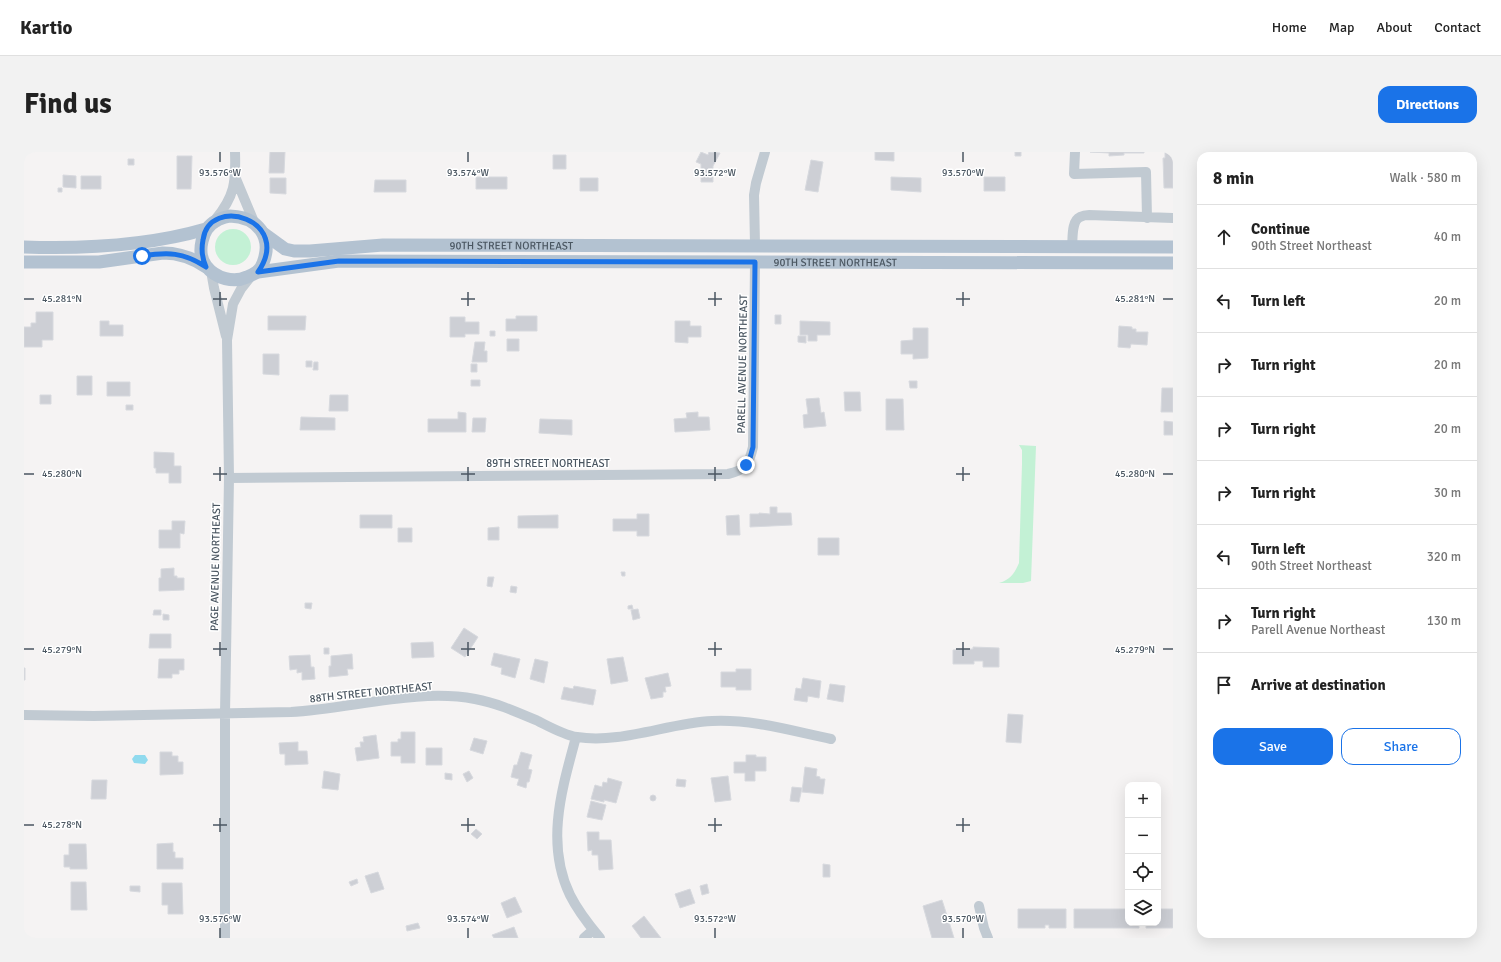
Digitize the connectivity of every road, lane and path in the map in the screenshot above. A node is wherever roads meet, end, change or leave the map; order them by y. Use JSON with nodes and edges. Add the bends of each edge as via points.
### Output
{"nodes":[{"id":1,"x":235,"y":152,"type":"edge"},
{"id":2,"x":765,"y":152,"type":"edge"},
{"id":3,"x":1075,"y":152,"type":"edge"},
{"id":4,"x":236,"y":179,"type":"junction"},
{"id":5,"x":1147,"y":218,"type":"junction"},
{"id":6,"x":1173,"y":218,"type":"edge"},
{"id":7,"x":254,"y":222,"type":"junction"},
{"id":8,"x":210,"y":225,"type":"junction"},
{"id":9,"x":263,"y":233,"type":"junction"},
{"id":10,"x":755,"y":245,"type":"junction"},
{"id":11,"x":24,"y":247,"type":"edge"},
{"id":12,"x":1072,"y":247,"type":"junction"},
{"id":13,"x":1173,"y":247,"type":"edge"},
{"id":14,"x":24,"y":262,"type":"edge"},
{"id":15,"x":755,"y":262,"type":"junction"},
{"id":16,"x":1173,"y":263,"type":"edge"},
{"id":17,"x":209,"y":269,"type":"junction"},
{"id":18,"x":255,"y":273,"type":"junction"},
{"id":19,"x":227,"y":340,"type":"junction"},
{"id":20,"x":746,"y":465,"type":"joint"},
{"id":21,"x":229,"y":478,"type":"junction"},
{"id":22,"x":225,"y":714,"type":"junction"},
{"id":23,"x":24,"y":715,"type":"edge"},
{"id":24,"x":576,"y":737,"type":"junction"},
{"id":25,"x":831,"y":740,"type":"dead end"},
{"id":26,"x":979,"y":906,"type":"dead end"},
{"id":27,"x":593,"y":930,"type":"junction"},
{"id":28,"x":225,"y":938,"type":"edge"},
{"id":29,"x":584,"y":938,"type":"edge"},
{"id":30,"x":600,"y":938,"type":"edge"},
{"id":31,"x":988,"y":938,"type":"edge"}],
"edges":[{"from":1,"to":4,"type":"street"},
{"from":2,"to":10,"type":"street","via":[[754,195]]},
{"from":3,"to":5,"type":"street","via":[[1074,174],[1146,172]]},
{"from":4,"to":7,"type":"street"},
{"from":4,"to":8,"type":"street","via":[[231,197]]},
{"from":5,"to":6,"type":"street"},
{"from":5,"to":12,"type":"street","via":[[1089,214],[1080,217],[1074,225]]},
{"from":7,"to":8,"type":"main road","via":[[240,216],[230,216]]},
{"from":7,"to":9,"type":"main road"},
{"from":8,"to":11,"type":"main road","via":[[176,237],[136,242],[74,247]]},
{"from":8,"to":17,"type":"main road","via":[[203,236],[202,252],[203,260]]},
{"from":9,"to":10,"type":"main road","name":"90TH STREET NORTHEAST","via":[[285,249],[294,251],[383,245]]},
{"from":9,"to":18,"type":"main road","via":[[266,251],[262,266]]},
{"from":10,"to":12,"type":"main road","name":"90TH STREET NORTHEAST"},
{"from":12,"to":13,"type":"main road","name":"90TH STREET NORTHEAST"},
{"from":14,"to":17,"type":"main road","via":[[99,262],[173,253],[184,255]]},
{"from":15,"to":16,"type":"main road","name":"90TH STREET NORTHEAST"},
{"from":15,"to":18,"type":"main road","name":"90TH STREET NORTHEAST","via":[[339,261]]},
{"from":15,"to":20,"type":"street","name":"PARELL AVENUE NORTHEAST","via":[[753,447]]},
{"from":17,"to":18,"type":"main road","via":[[220,277],[231,280],[242,279]]},
{"from":17,"to":19,"type":"street","name":"PAGE AVENUE NORTHEAST"},
{"from":18,"to":19,"type":"street","name":"PAGE AVENUE NORTHEAST","via":[[241,289],[233,304]]},
{"from":19,"to":21,"type":"street","name":"PAGE AVENUE NORTHEAST"},
{"from":20,"to":21,"type":"street","name":"89TH STREET NORTHEAST","via":[[739,471],[728,474]]},
{"from":21,"to":22,"type":"street","name":"PAGE AVENUE NORTHEAST"},
{"from":22,"to":23,"type":"street","name":"88TH STREET NORTHEAST"},
{"from":22,"to":24,"type":"street","name":"88TH STREET NORTHEAST","via":[[310,711],[385,700],[447,696],[495,704]]},
{"from":22,"to":28,"type":"street","name":"PAGE AVENUE NORTHEAST"},
{"from":24,"to":25,"type":"street","name":"88TH STREET NORTHEAST","via":[[627,735],[712,721],[757,723]]},
{"from":24,"to":27,"type":"street","via":[[561,789],[556,833],[562,874],[570,896]]},
{"from":26,"to":31,"type":"street"},
{"from":27,"to":29,"type":"street"},
{"from":27,"to":30,"type":"street"}]}
